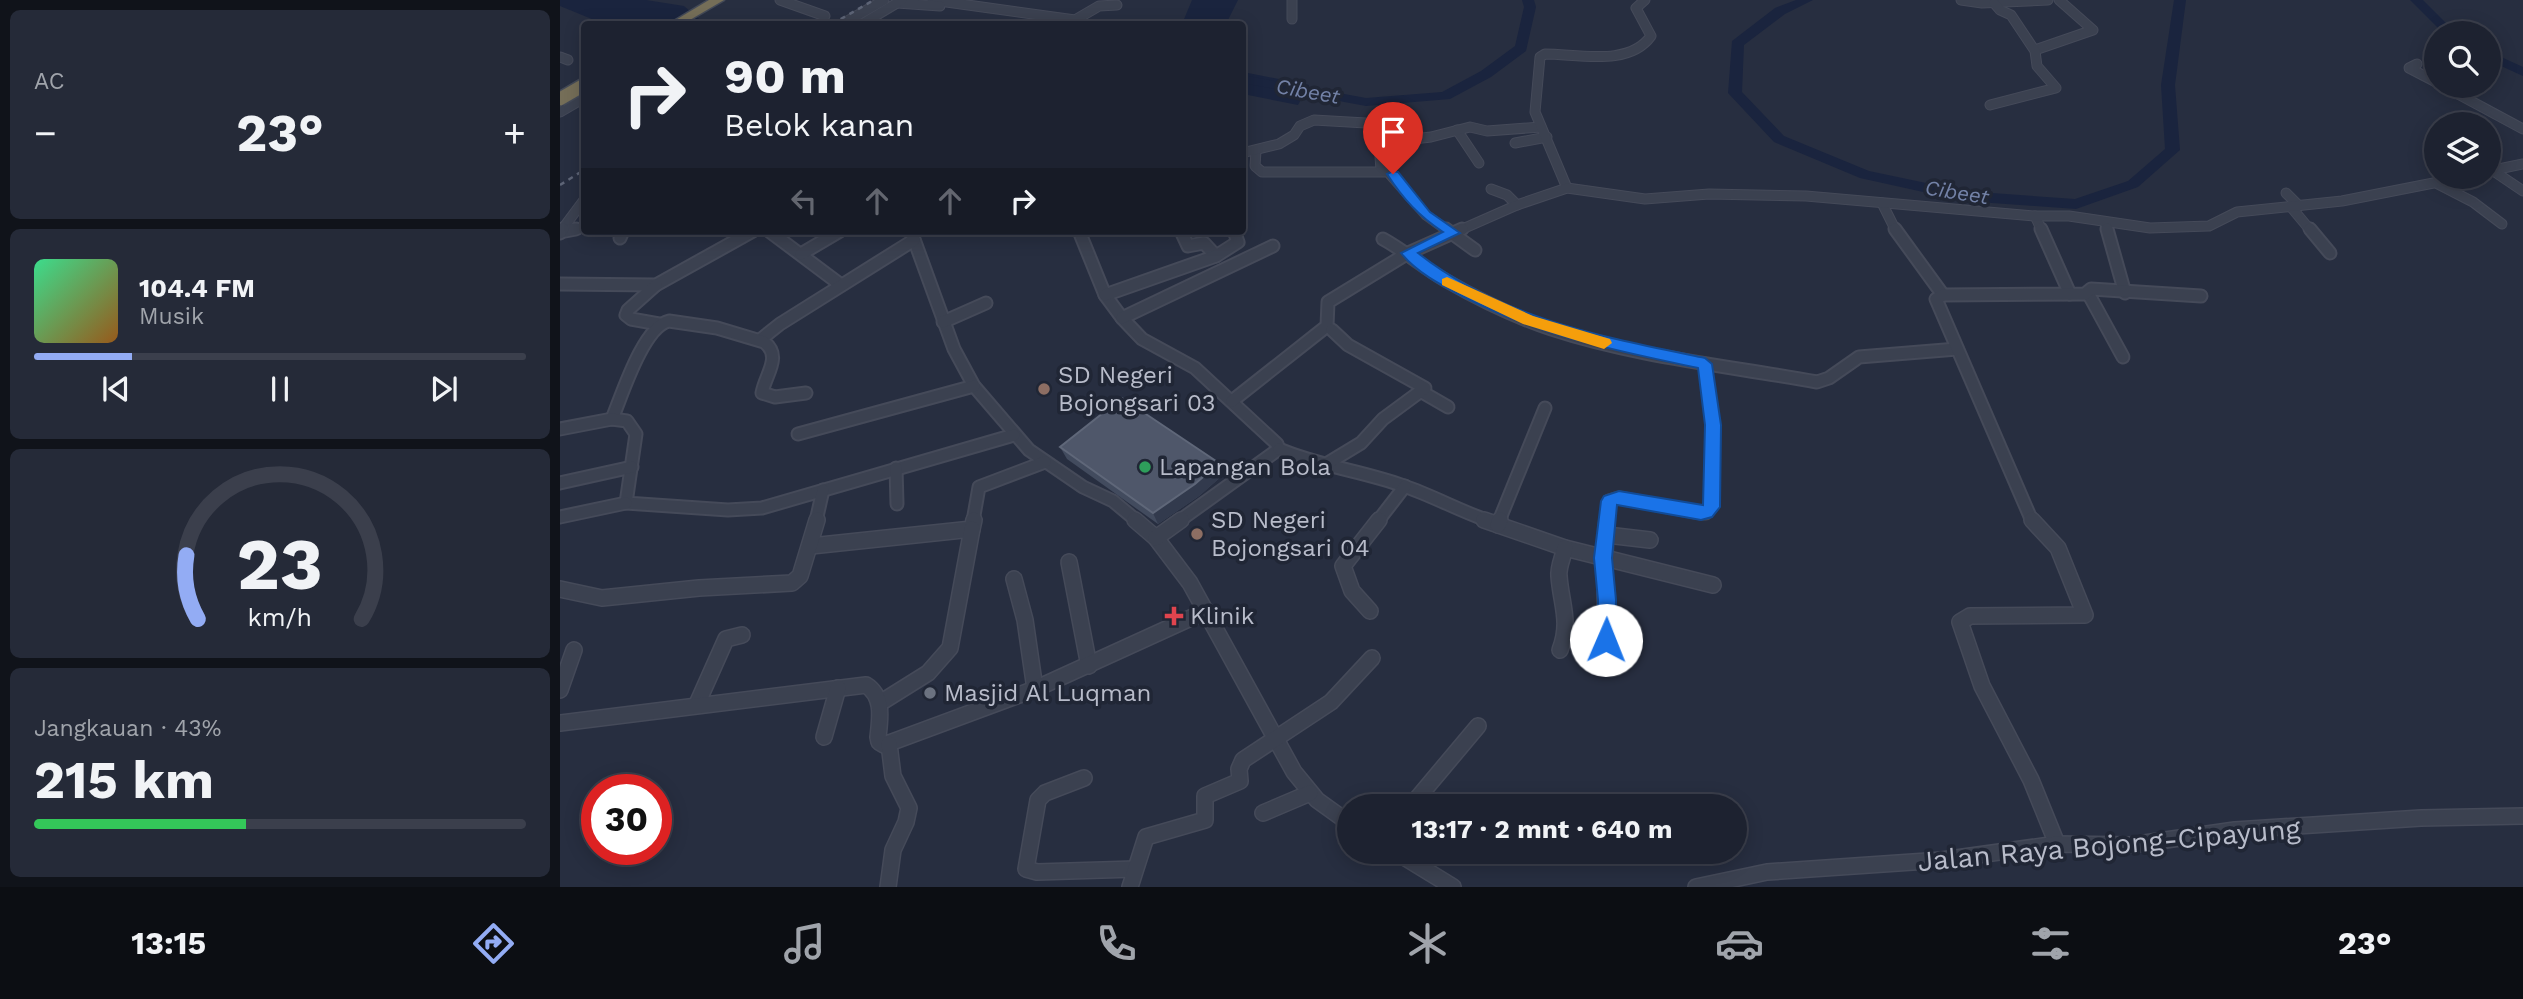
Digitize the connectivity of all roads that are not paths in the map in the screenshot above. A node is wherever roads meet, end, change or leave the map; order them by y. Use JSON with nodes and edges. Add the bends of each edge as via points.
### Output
{"nodes":[{"id":1,"x":718,"y":0,"type":"edge"},
{"id":2,"x":730,"y":0,"type":"edge"},
{"id":3,"x":780,"y":0,"type":"edge"},
{"id":4,"x":884,"y":0,"type":"edge"},
{"id":5,"x":1015,"y":0,"type":"edge"},
{"id":6,"x":1292,"y":0,"type":"edge"},
{"id":7,"x":1644,"y":0,"type":"edge"},
{"id":8,"x":1961,"y":0,"type":"edge"},
{"id":9,"x":2048,"y":0,"type":"edge"},
{"id":10,"x":2059,"y":0,"type":"edge"},
{"id":11,"x":899,"y":2,"type":"edge"},
{"id":12,"x":931,"y":2,"type":"edge"},
{"id":13,"x":952,"y":3,"type":"edge"},
{"id":14,"x":1994,"y":3,"type":"junction"},
{"id":15,"x":1116,"y":5,"type":"dead end"},
{"id":16,"x":1003,"y":11,"type":"junction"},
{"id":17,"x":825,"y":16,"type":"dead end"},
{"id":18,"x":1041,"y":16,"type":"junction"},
{"id":19,"x":1293,"y":19,"type":"dead end"},
{"id":20,"x":680,"y":21,"type":"edge"},
{"id":21,"x":693,"y":21,"type":"edge"},
{"id":22,"x":848,"y":21,"type":"edge"},
{"id":23,"x":867,"y":21,"type":"edge"},
{"id":24,"x":1037,"y":21,"type":"edge"},
{"id":25,"x":1068,"y":21,"type":"edge"},
{"id":26,"x":1076,"y":21,"type":"edge"},
{"id":27,"x":2035,"y":50,"type":"junction"},
{"id":28,"x":2417,"y":64,"type":"dead end"},
{"id":29,"x":2424,"y":76,"type":"edge"},
{"id":30,"x":581,"y":78,"type":"edge"},
{"id":31,"x":581,"y":87,"type":"edge"},
{"id":32,"x":560,"y":90,"type":"edge"},
{"id":33,"x":581,"y":96,"type":"edge"},
{"id":34,"x":2465,"y":98,"type":"edge"},
{"id":35,"x":560,"y":99,"type":"edge"},
{"id":36,"x":581,"y":99,"type":"edge"},
{"id":37,"x":1990,"y":105,"type":"dead end"},
{"id":38,"x":560,"y":112,"type":"edge"},
{"id":39,"x":1541,"y":127,"type":"junction"},
{"id":40,"x":2523,"y":129,"type":"edge"},
{"id":41,"x":1457,"y":130,"type":"junction"},
{"id":42,"x":1547,"y":136,"type":"junction"},
{"id":43,"x":1379,"y":143,"type":"junction"},
{"id":44,"x":1515,"y":143,"type":"dead end"},
{"id":45,"x":1256,"y":150,"type":"junction"},
{"id":46,"x":1246,"y":152,"type":"edge"},
{"id":47,"x":1479,"y":163,"type":"dead end"},
{"id":48,"x":2523,"y":164,"type":"edge"},
{"id":49,"x":2501,"y":169,"type":"edge"},
{"id":50,"x":1381,"y":170,"type":"junction"},
{"id":51,"x":2501,"y":178,"type":"edge"},
{"id":52,"x":2424,"y":186,"type":"edge"},
{"id":53,"x":1567,"y":188,"type":"junction"},
{"id":54,"x":1492,"y":189,"type":"dead end"},
{"id":55,"x":2446,"y":189,"type":"edge"},
{"id":56,"x":2523,"y":191,"type":"edge"},
{"id":57,"x":2286,"y":193,"type":"dead end"},
{"id":58,"x":1882,"y":203,"type":"junction"},
{"id":59,"x":581,"y":204,"type":"edge"},
{"id":60,"x":1517,"y":205,"type":"junction"},
{"id":61,"x":2295,"y":207,"type":"junction"},
{"id":62,"x":2035,"y":216,"type":"junction"},
{"id":63,"x":2105,"y":222,"type":"junction"},
{"id":64,"x":2502,"y":224,"type":"dead end"},
{"id":65,"x":581,"y":229,"type":"edge"},
{"id":66,"x":560,"y":233,"type":"edge"},
{"id":67,"x":1453,"y":233,"type":"junction"},
{"id":68,"x":746,"y":235,"type":"edge"},
{"id":69,"x":775,"y":235,"type":"edge"},
{"id":70,"x":833,"y":235,"type":"edge"},
{"id":71,"x":912,"y":235,"type":"edge"},
{"id":72,"x":1081,"y":235,"type":"edge"},
{"id":73,"x":1183,"y":235,"type":"edge"},
{"id":74,"x":1236,"y":235,"type":"edge"},
{"id":75,"x":1383,"y":239,"type":"dead end"},
{"id":76,"x":1273,"y":246,"type":"dead end"},
{"id":77,"x":1475,"y":250,"type":"dead end"},
{"id":78,"x":1408,"y":253,"type":"junction"},
{"id":79,"x":2330,"y":253,"type":"dead end"},
{"id":80,"x":802,"y":254,"type":"junction"},
{"id":81,"x":1216,"y":256,"type":"junction"},
{"id":82,"x":1156,"y":276,"type":"junction"},
{"id":83,"x":560,"y":284,"type":"edge"},
{"id":84,"x":656,"y":285,"type":"junction"},
{"id":85,"x":841,"y":285,"type":"junction"},
{"id":86,"x":2070,"y":293,"type":"junction"},
{"id":87,"x":2088,"y":293,"type":"junction"},
{"id":88,"x":2125,"y":293,"type":"junction"},
{"id":89,"x":1105,"y":295,"type":"junction"},
{"id":90,"x":1171,"y":295,"type":"junction"},
{"id":91,"x":1942,"y":295,"type":"junction"},
{"id":92,"x":2201,"y":296,"type":"dead end"},
{"id":93,"x":986,"y":303,"type":"dead end"},
{"id":94,"x":1122,"y":318,"type":"junction"},
{"id":95,"x":943,"y":321,"type":"junction"},
{"id":96,"x":659,"y":324,"type":"junction"},
{"id":97,"x":1332,"y":330,"type":"dead end"},
{"id":98,"x":760,"y":340,"type":"junction"},
{"id":99,"x":1957,"y":349,"type":"junction"},
{"id":100,"x":2123,"y":357,"type":"dead end"},
{"id":101,"x":1705,"y":364,"type":"junction"},
{"id":102,"x":974,"y":386,"type":"junction"},
{"id":103,"x":1422,"y":392,"type":"junction"},
{"id":104,"x":806,"y":393,"type":"dead end"},
{"id":105,"x":1232,"y":401,"type":"junction"},
{"id":106,"x":1448,"y":407,"type":"dead end"},
{"id":107,"x":1545,"y":408,"type":"dead end"},
{"id":108,"x":612,"y":419,"type":"junction"},
{"id":109,"x":560,"y":429,"type":"edge"},
{"id":110,"x":798,"y":434,"type":"dead end"},
{"id":111,"x":1014,"y":435,"type":"junction"},
{"id":112,"x":1279,"y":449,"type":"junction"},
{"id":113,"x":1045,"y":462,"type":"junction"},
{"id":114,"x":1328,"y":463,"type":"junction"},
{"id":115,"x":632,"y":467,"type":"junction"},
{"id":116,"x":896,"y":468,"type":"junction"},
{"id":117,"x":560,"y":483,"type":"edge"},
{"id":118,"x":1405,"y":486,"type":"junction"},
{"id":119,"x":823,"y":490,"type":"junction"},
{"id":120,"x":626,"y":503,"type":"junction"},
{"id":121,"x":897,"y":504,"type":"dead end"},
{"id":122,"x":560,"y":517,"type":"edge"},
{"id":123,"x":1498,"y":525,"type":"junction"},
{"id":124,"x":972,"y":529,"type":"junction"},
{"id":125,"x":1606,"y":535,"type":"junction"},
{"id":126,"x":1156,"y":538,"type":"junction"},
{"id":127,"x":1650,"y":540,"type":"dead end"},
{"id":128,"x":811,"y":545,"type":"junction"},
{"id":129,"x":1565,"y":548,"type":"junction"},
{"id":130,"x":1603,"y":558,"type":"junction"},
{"id":131,"x":1069,"y":562,"type":"dead end"},
{"id":132,"x":1014,"y":579,"type":"dead end"},
{"id":133,"x":1713,"y":585,"type":"dead end"},
{"id":134,"x":560,"y":589,"type":"edge"},
{"id":135,"x":1206,"y":611,"type":"junction"},
{"id":136,"x":1370,"y":611,"type":"dead end"},
{"id":137,"x":742,"y":635,"type":"dead end"},
{"id":138,"x":574,"y":650,"type":"dead end"},
{"id":139,"x":1560,"y":650,"type":"dead end"},
{"id":140,"x":1372,"y":658,"type":"dead end"},
{"id":141,"x":1606,"y":660,"type":"dead end"},
{"id":142,"x":1089,"y":666,"type":"junction"},
{"id":143,"x":838,"y":688,"type":"junction"},
{"id":144,"x":1035,"y":689,"type":"junction"},
{"id":145,"x":560,"y":690,"type":"edge"},
{"id":146,"x":880,"y":703,"type":"junction"},
{"id":147,"x":697,"y":704,"type":"junction"},
{"id":148,"x":560,"y":723,"type":"edge"},
{"id":149,"x":1478,"y":726,"type":"dead end"},
{"id":150,"x":824,"y":737,"type":"dead end"},
{"id":151,"x":1277,"y":740,"type":"junction"},
{"id":152,"x":889,"y":744,"type":"junction"},
{"id":153,"x":1084,"y":778,"type":"dead end"},
{"id":154,"x":1310,"y":793,"type":"junction"},
{"id":155,"x":1422,"y":794,"type":"edge"},
{"id":156,"x":1263,"y":813,"type":"dead end"},
{"id":157,"x":1337,"y":814,"type":"edge"},
{"id":158,"x":2523,"y":816,"type":"edge"},
{"id":159,"x":2057,"y":844,"type":"junction"},
{"id":160,"x":1411,"y":864,"type":"edge"},
{"id":161,"x":1135,"y":869,"type":"junction"},
{"id":162,"x":1436,"y":883,"type":"edge"},
{"id":163,"x":888,"y":887,"type":"edge"},
{"id":164,"x":1130,"y":887,"type":"edge"},
{"id":165,"x":1453,"y":887,"type":"edge"},
{"id":166,"x":1696,"y":887,"type":"edge"}],
"edges":[{"from":1,"to":20,"type":"highway"},
{"from":2,"to":21,"type":"highway"},
{"from":3,"to":17,"type":"street"},
{"from":4,"to":22,"type":"street"},
{"from":5,"to":16,"type":"street"},
{"from":6,"to":19,"type":"street"},
{"from":7,"to":39,"type":"street","via":[[1636,8],[1651,36],[1641,50],[1628,55],[1541,55],[1535,112]]},
{"from":8,"to":14,"type":"street"},
{"from":9,"to":14,"type":"street"},
{"from":10,"to":27,"type":"street","via":[[2094,30]]},
{"from":11,"to":12,"type":"street"},
{"from":11,"to":23,"type":"street"},
{"from":12,"to":13,"type":"street"},
{"from":13,"to":16,"type":"street"},
{"from":14,"to":27,"type":"street","via":[[2011,15]]},
{"from":15,"to":26,"type":"street","via":[[1098,6]]},
{"from":16,"to":18,"type":"street"},
{"from":18,"to":24,"type":"street"},
{"from":18,"to":25,"type":"street"},
{"from":27,"to":37,"type":"street","via":[[2037,66],[2056,88]]},
{"from":28,"to":29,"type":"street","via":[[2409,68]]},
{"from":30,"to":32,"type":"highway"},
{"from":31,"to":35,"type":"highway","bridge":true},
{"from":32,"to":33,"type":"street"},
{"from":34,"to":40,"type":"street"},
{"from":36,"to":38,"type":"street"},
{"from":39,"to":41,"type":"street"},
{"from":39,"to":42,"type":"street"},
{"from":41,"to":43,"type":"street"},
{"from":41,"to":47,"type":"street"},
{"from":42,"to":44,"type":"street"},
{"from":42,"to":53,"type":"street"},
{"from":43,"to":45,"type":"street","via":[[1376,131],[1366,123],[1318,120],[1300,126],[1279,144]]},
{"from":43,"to":50,"type":"street"},
{"from":45,"to":46,"type":"street"},
{"from":45,"to":50,"type":"street","via":[[1254,162],[1262,172]]},
{"from":48,"to":49,"type":"street"},
{"from":50,"to":67,"type":"street","via":[[1393,174],[1426,215]]},
{"from":51,"to":56,"type":"street"},
{"from":52,"to":61,"type":"street"},
{"from":53,"to":58,"type":"street","via":[[1645,199],[1779,195]]},
{"from":53,"to":60,"type":"street"},
{"from":54,"to":60,"type":"street"},
{"from":55,"to":64,"type":"street"},
{"from":57,"to":61,"type":"street"},
{"from":58,"to":62,"type":"street"},
{"from":58,"to":91,"type":"street","via":[[1907,252]]},
{"from":59,"to":66,"type":"street"},
{"from":60,"to":67,"type":"street"},
{"from":61,"to":63,"type":"street","via":[[2232,213],[2209,226],[2150,228]]},
{"from":61,"to":79,"type":"street"},
{"from":62,"to":63,"type":"street"},
{"from":62,"to":86,"type":"street"},
{"from":63,"to":88,"type":"street"},
{"from":65,"to":66,"type":"street"},
{"from":67,"to":77,"type":"street"},
{"from":67,"to":78,"type":"street"},
{"from":68,"to":84,"type":"street"},
{"from":69,"to":80,"type":"street"},
{"from":70,"to":80,"type":"street"},
{"from":71,"to":85,"type":"street"},
{"from":71,"to":95,"type":"street"},
{"from":72,"to":89,"type":"street"},
{"from":73,"to":81,"type":"street","via":[[1188,246],[1204,243]]},
{"from":74,"to":81,"type":"street","via":[[1239,241]]},
{"from":75,"to":78,"type":"street"},
{"from":76,"to":90,"type":"street"},
{"from":78,"to":101,"type":"street","via":[[1443,279],[1539,324]]},
{"from":78,"to":105,"type":"street","via":[[1331,298],[1327,326]]},
{"from":80,"to":85,"type":"street"},
{"from":81,"to":82,"type":"street"},
{"from":82,"to":89,"type":"street"},
{"from":82,"to":90,"type":"street"},
{"from":83,"to":84,"type":"street"},
{"from":84,"to":96,"type":"street","via":[[626,315]]},
{"from":85,"to":98,"type":"street"},
{"from":86,"to":87,"type":"street"},
{"from":86,"to":91,"type":"street"},
{"from":87,"to":88,"type":"street","via":[[2091,289]]},
{"from":87,"to":100,"type":"street"},
{"from":88,"to":92,"type":"street"},
{"from":89,"to":94,"type":"street"},
{"from":90,"to":94,"type":"street"},
{"from":91,"to":99,"type":"street","via":[[1936,303]]},
{"from":93,"to":95,"type":"street"},
{"from":94,"to":105,"type":"street","via":[[1142,339],[1195,368]]},
{"from":95,"to":102,"type":"street"},
{"from":96,"to":98,"type":"street","via":[[677,320]]},
{"from":96,"to":108,"type":"street"},
{"from":97,"to":103,"type":"street","via":[[1348,345],[1422,385]]},
{"from":98,"to":104,"type":"street","via":[[773,353],[762,393],[775,397]]},
{"from":99,"to":101,"type":"street","via":[[1859,357],[1828,380],[1817,382]]},
{"from":99,"to":159,"type":"street","via":[[2034,524],[2058,548],[2085,611],[2078,618],[1970,616],[1960,622],[1982,686],[2031,780]]},
{"from":101,"to":125,"type":"street","via":[[1713,425],[1711,507],[1701,513],[1613,498],[1607,506]]},
{"from":102,"to":110,"type":"street"},
{"from":102,"to":111,"type":"street"},
{"from":103,"to":106,"type":"street"},
{"from":103,"to":114,"type":"street","via":[[1383,419],[1361,443]]},
{"from":105,"to":112,"type":"street"},
{"from":107,"to":123,"type":"street"},
{"from":108,"to":109,"type":"street"},
{"from":108,"to":115,"type":"street","via":[[634,428]]},
{"from":111,"to":113,"type":"street"},
{"from":111,"to":116,"type":"street"},
{"from":112,"to":114,"type":"street"},
{"from":112,"to":126,"type":"street"},
{"from":113,"to":124,"type":"street","via":[[979,487]]},
{"from":113,"to":126,"type":"street","via":[[1113,501]]},
{"from":114,"to":118,"type":"street"},
{"from":115,"to":117,"type":"street"},
{"from":115,"to":120,"type":"street"},
{"from":116,"to":119,"type":"street"},
{"from":116,"to":121,"type":"street"},
{"from":118,"to":123,"type":"street"},
{"from":118,"to":136,"type":"street","via":[[1343,566],[1351,593]]},
{"from":119,"to":120,"type":"street","via":[[752,510]]},
{"from":119,"to":128,"type":"street"},
{"from":120,"to":122,"type":"street"},
{"from":123,"to":129,"type":"street"},
{"from":124,"to":128,"type":"street"},
{"from":124,"to":146,"type":"street","via":[[950,648],[924,676]]},
{"from":125,"to":127,"type":"street"},
{"from":125,"to":130,"type":"street"},
{"from":126,"to":135,"type":"street","via":[[1183,571]]},
{"from":128,"to":134,"type":"street","via":[[798,579],[789,584],[602,598],[573,588]]},
{"from":129,"to":130,"type":"street"},
{"from":129,"to":139,"type":"street","via":[[1558,574],[1566,635]]},
{"from":130,"to":133,"type":"street"},
{"from":130,"to":141,"type":"street"},
{"from":131,"to":142,"type":"street"},
{"from":132,"to":144,"type":"street","via":[[1029,634]]},
{"from":135,"to":142,"type":"street"},
{"from":135,"to":151,"type":"street"},
{"from":137,"to":147,"type":"street","via":[[726,639]]},
{"from":138,"to":145,"type":"street"},
{"from":140,"to":151,"type":"street","via":[[1343,692]]},
{"from":142,"to":144,"type":"street"},
{"from":143,"to":146,"type":"street","via":[[870,685]]},
{"from":143,"to":147,"type":"street"},
{"from":143,"to":150,"type":"street"},
{"from":144,"to":152,"type":"street"},
{"from":146,"to":152,"type":"street","via":[[879,742]]},
{"from":147,"to":148,"type":"street"},
{"from":149,"to":155,"type":"street"},
{"from":151,"to":154,"type":"street"},
{"from":151,"to":161,"type":"street","via":[[1243,760],[1240,781],[1205,796],[1205,820],[1146,837]]},
{"from":152,"to":163,"type":"street","via":[[893,776],[909,808],[893,850]]},
{"from":153,"to":161,"type":"street","via":[[1038,800],[1026,869],[1037,873]]},
{"from":154,"to":156,"type":"street"},
{"from":154,"to":157,"type":"street"},
{"from":158,"to":159,"type":"street","name":"Jalan Raya Bojong-Cipayung","via":[[2235,830],[2131,845]]},
{"from":159,"to":166,"type":"street","name":"Jalan Raya Bojong-Cipayung","via":[[1942,860],[1768,872]]},
{"from":160,"to":162,"type":"street"},
{"from":161,"to":164,"type":"street"},
{"from":162,"to":165,"type":"street"}]}
